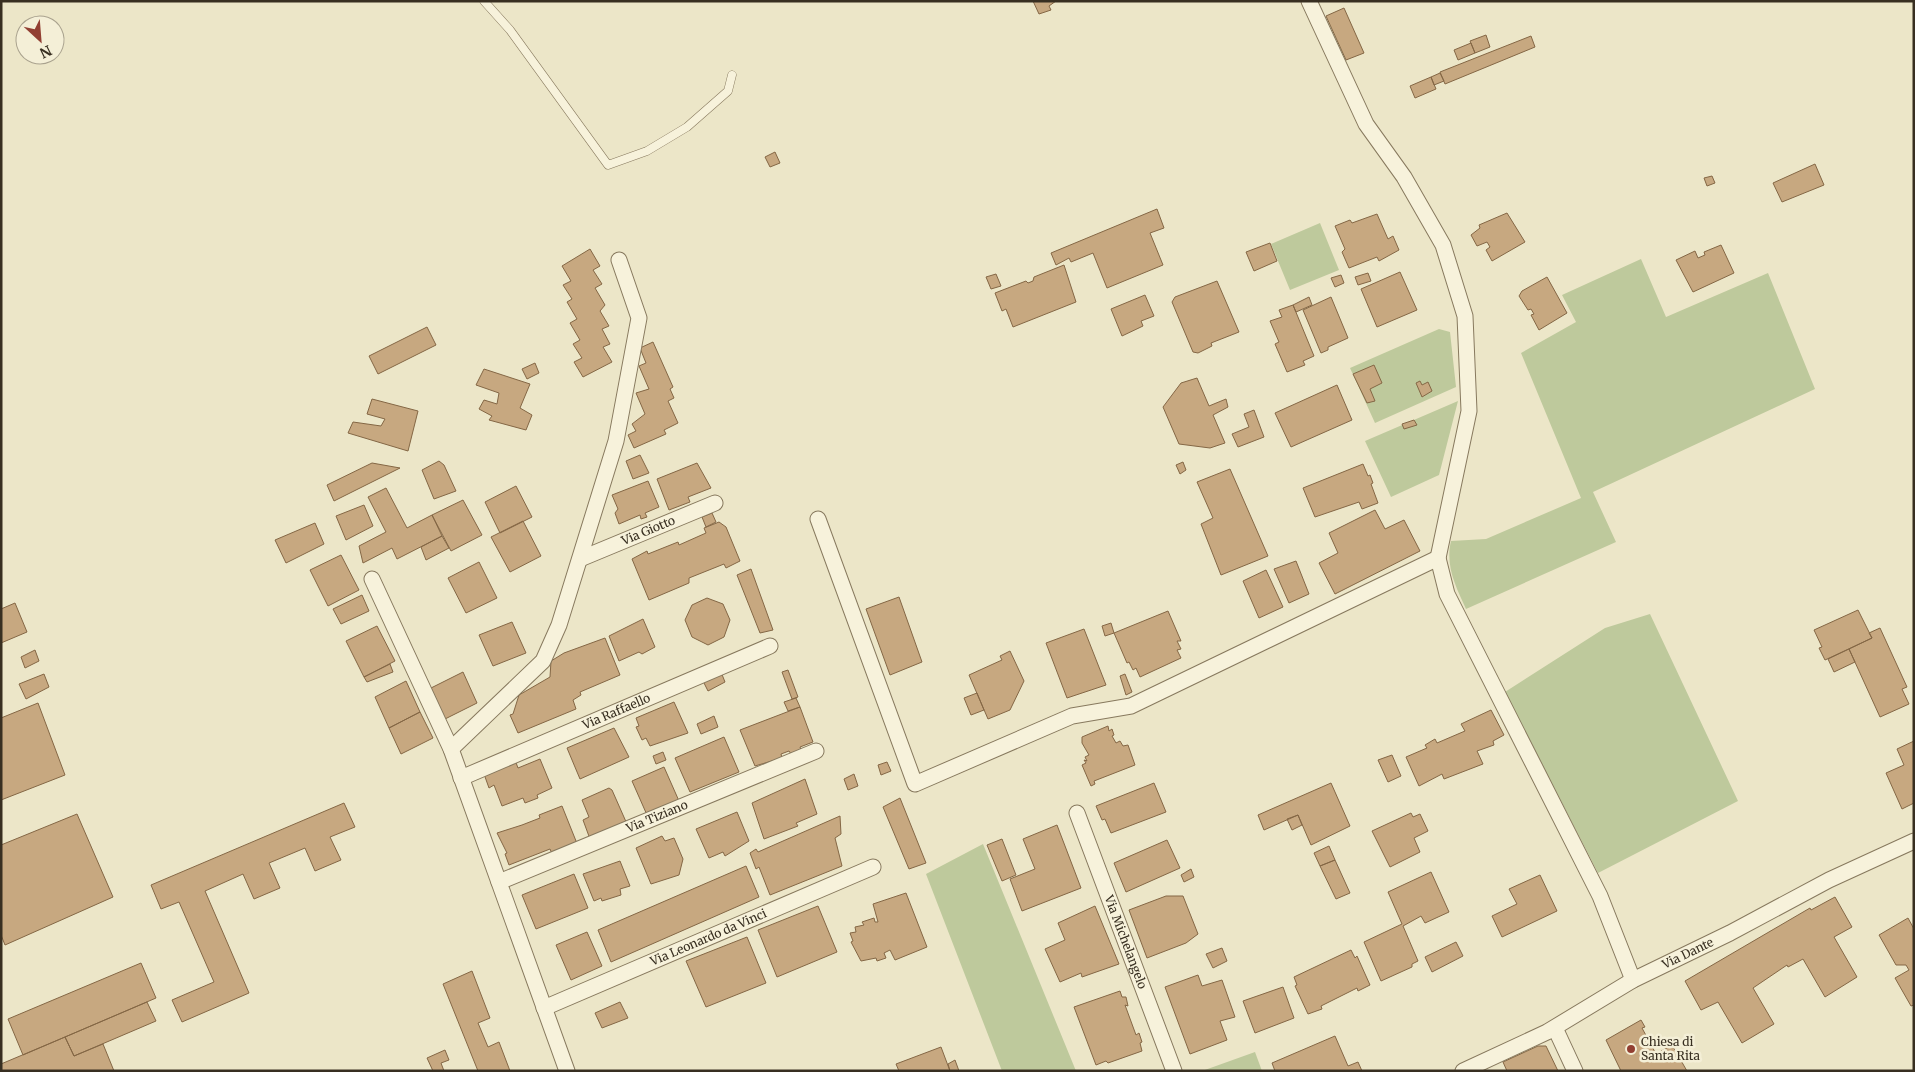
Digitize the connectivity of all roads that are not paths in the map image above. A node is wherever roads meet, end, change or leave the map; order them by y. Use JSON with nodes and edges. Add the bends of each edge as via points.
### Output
{"nodes":[{"id":1,"x":484,"y":1,"type":"edge"},
{"id":2,"x":1309,"y":1,"type":"edge"},
{"id":3,"x":732,"y":75,"type":"dead end"},
{"id":4,"x":619,"y":260,"type":"dead end"},
{"id":5,"x":716,"y":503,"type":"dead end"},
{"id":6,"x":818,"y":519,"type":"dead end"},
{"id":7,"x":1438,"y":558,"type":"junction"},
{"id":8,"x":580,"y":559,"type":"junction"},
{"id":9,"x":372,"y":579,"type":"dead end"},
{"id":10,"x":770,"y":646,"type":"dead end"},
{"id":11,"x":451,"y":749,"type":"junction"},
{"id":12,"x":816,"y":752,"type":"dead end"},
{"id":13,"x":461,"y":778,"type":"junction"},
{"id":14,"x":1077,"y":813,"type":"dead end"},
{"id":15,"x":1914,"y":841,"type":"edge"},
{"id":16,"x":873,"y":868,"type":"dead end"},
{"id":17,"x":499,"y":882,"type":"junction"},
{"id":18,"x":1633,"y":980,"type":"junction"},
{"id":19,"x":544,"y":1008,"type":"junction"},
{"id":20,"x":1555,"y":1028,"type":"junction"},
{"id":21,"x":567,"y":1071,"type":"edge"},
{"id":22,"x":1174,"y":1071,"type":"edge"},
{"id":23,"x":1463,"y":1071,"type":"edge"},
{"id":24,"x":1575,"y":1071,"type":"edge"}],
"edges":[{"from":1,"to":3,"type":"lane","via":[[510,30],[608,165],[647,151],[687,127],[728,91]]},
{"from":2,"to":7,"type":"street","via":[[1366,124],[1404,177],[1442,245],[1465,316],[1469,411]]},
{"from":4,"to":8,"type":"street","via":[[639,318],[616,441]]},
{"from":5,"to":8,"type":"street","name":"Via Giotto"},
{"from":6,"to":7,"type":"street","via":[[915,784],[1072,716],[1131,706]]},
{"from":7,"to":18,"type":"street","via":[[1447,594],[1600,896]]},
{"from":8,"to":11,"type":"street","via":[[559,625],[543,661]]},
{"from":9,"to":11,"type":"street"},
{"from":10,"to":13,"type":"street","name":"Via Raffaello"},
{"from":11,"to":13,"type":"street"},
{"from":12,"to":17,"type":"street","name":"Via Tiziano"},
{"from":13,"to":17,"type":"street"},
{"from":14,"to":22,"type":"street","name":"Via Michelangelo"},
{"from":15,"to":18,"type":"street","name":"Via Dante"},
{"from":16,"to":19,"type":"street","name":"Via Leonardo da Vinci"},
{"from":17,"to":19,"type":"street"},
{"from":18,"to":20,"type":"street","name":"Via Dante"},
{"from":19,"to":21,"type":"street"},
{"from":20,"to":23,"type":"street","name":"Via Dante"},
{"from":20,"to":24,"type":"street"}]}
